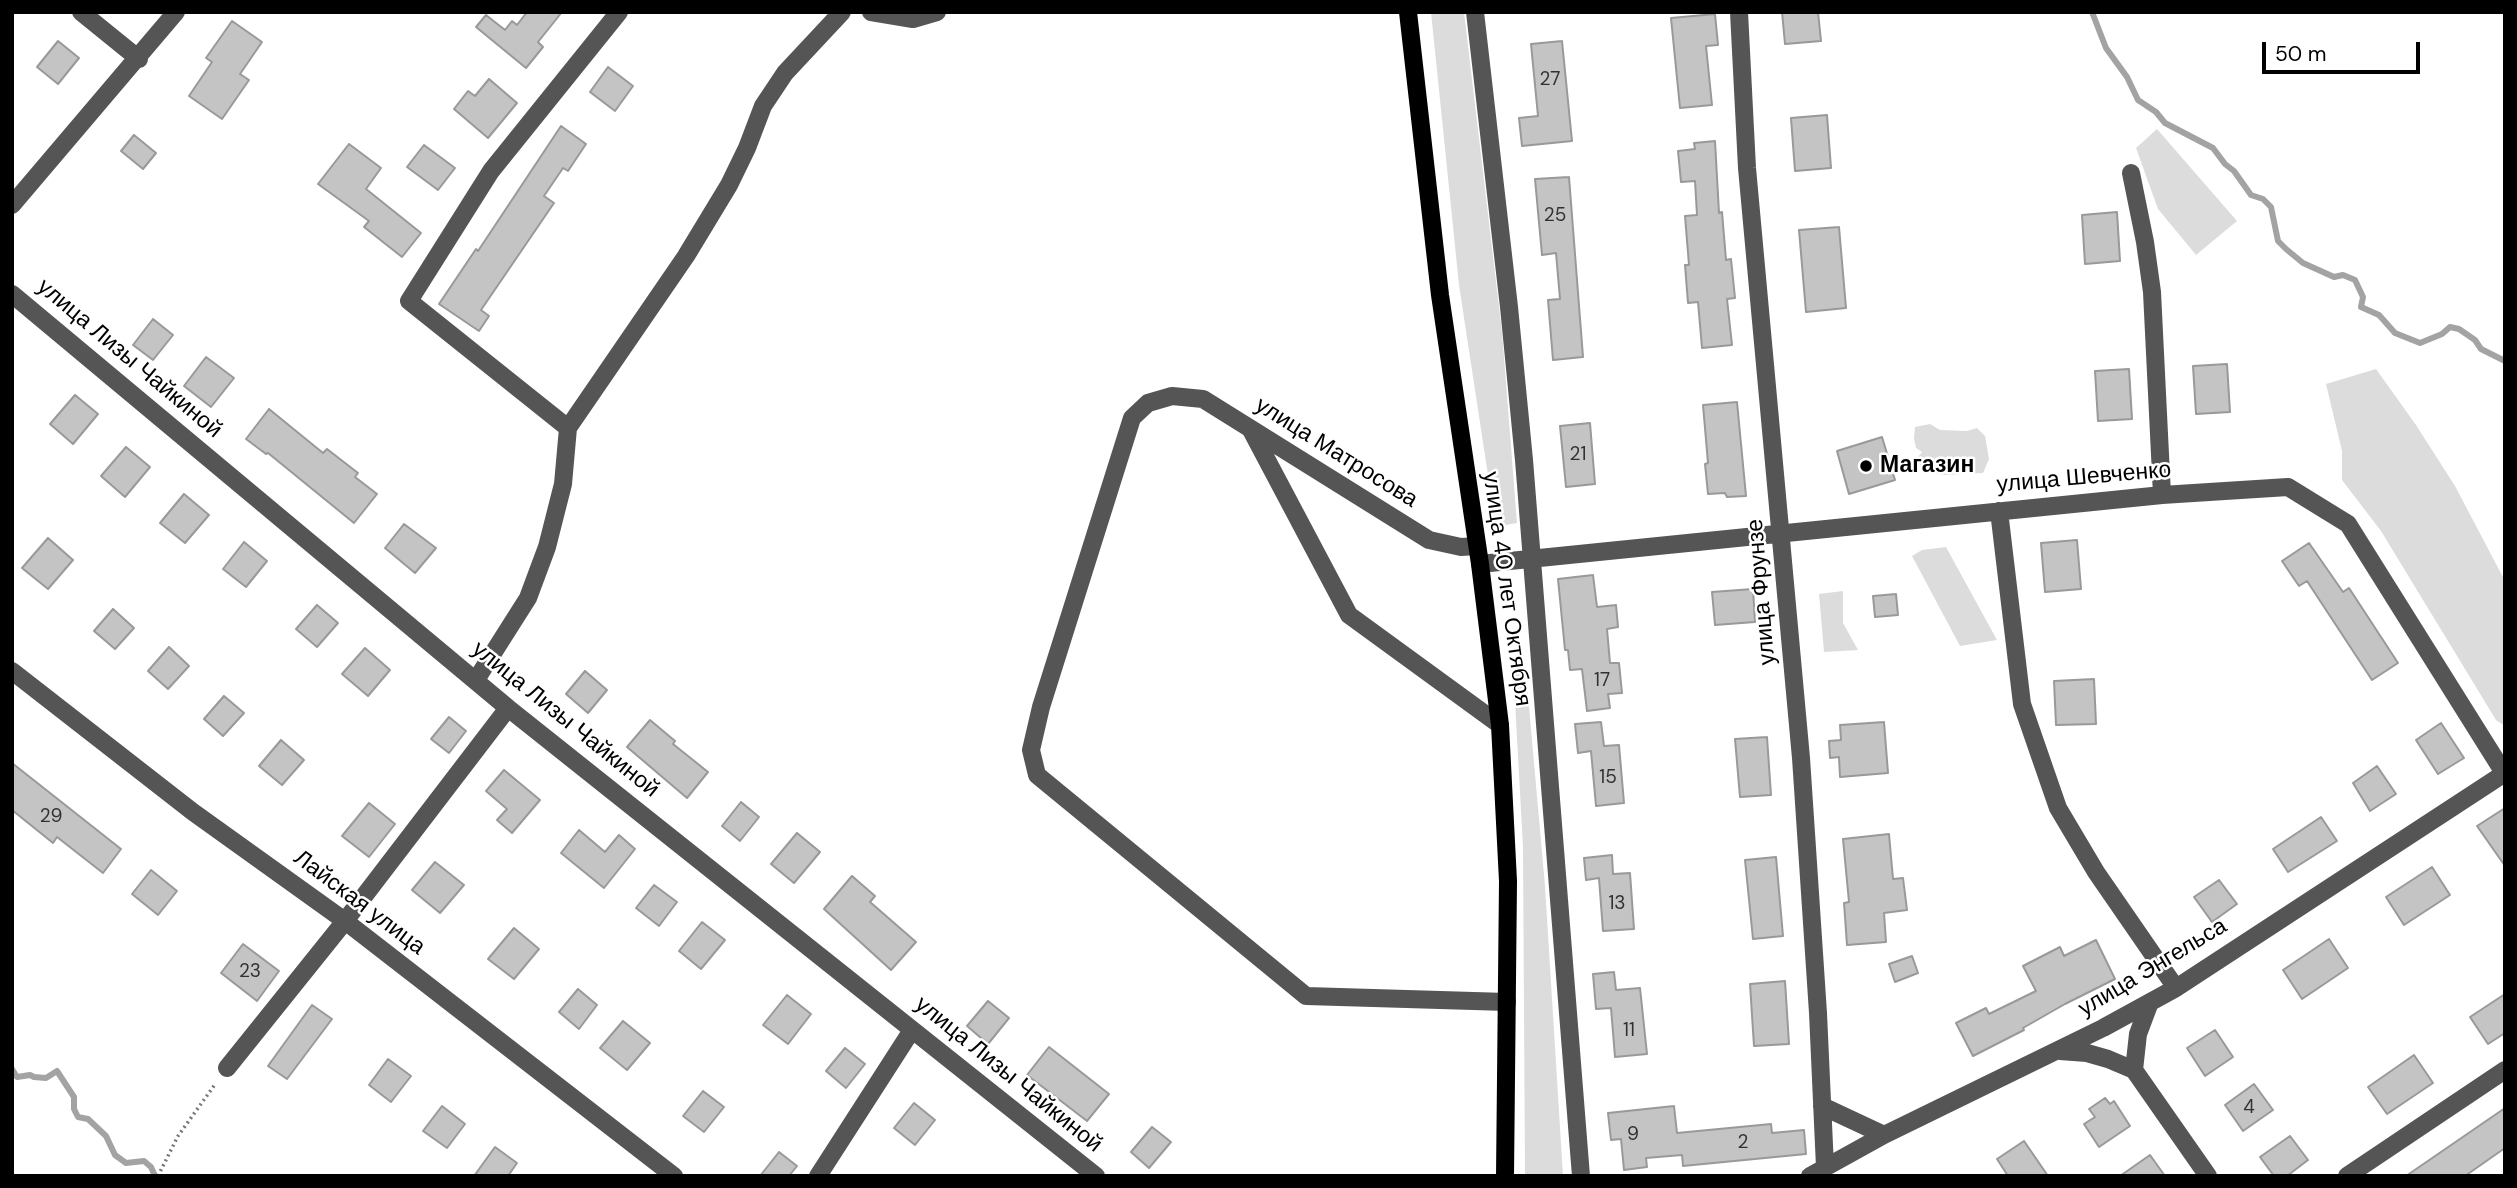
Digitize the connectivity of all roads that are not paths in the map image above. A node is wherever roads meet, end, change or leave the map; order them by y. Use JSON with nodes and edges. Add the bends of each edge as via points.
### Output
{"nodes":[{"id":1,"x":81,"y":12,"type":"edge"},
{"id":2,"x":176,"y":12,"type":"edge"},
{"id":3,"x":619,"y":12,"type":"edge"},
{"id":4,"x":842,"y":12,"type":"edge"},
{"id":5,"x":871,"y":12,"type":"edge"},
{"id":6,"x":937,"y":12,"type":"edge"},
{"id":7,"x":1408,"y":12,"type":"edge"},
{"id":8,"x":1475,"y":12,"type":"edge"},
{"id":9,"x":1739,"y":12,"type":"edge"},
{"id":10,"x":139,"y":59,"type":"junction"},
{"id":11,"x":2131,"y":173,"type":"dead end"},
{"id":12,"x":12,"y":205,"type":"edge"},
{"id":13,"x":12,"y":294,"type":"edge"},
{"id":14,"x":568,"y":428,"type":"junction"},
{"id":15,"x":1250,"y":428,"type":"junction"},
{"id":16,"x":2162,"y":495,"type":"junction"},
{"id":17,"x":1999,"y":511,"type":"junction"},
{"id":18,"x":1782,"y":534,"type":"junction"},
{"id":19,"x":1478,"y":555,"type":"junction"},
{"id":20,"x":1533,"y":560,"type":"junction"},
{"id":21,"x":12,"y":671,"type":"edge"},
{"id":22,"x":476,"y":680,"type":"junction"},
{"id":23,"x":508,"y":708,"type":"junction"},
{"id":24,"x":1500,"y":725,"type":"junction"},
{"id":25,"x":2504,"y":773,"type":"edge"},
{"id":26,"x":345,"y":921,"type":"junction"},
{"id":27,"x":2176,"y":988,"type":"junction"},
{"id":28,"x":1507,"y":1002,"type":"junction"},
{"id":29,"x":2150,"y":1002,"type":"junction"},
{"id":30,"x":912,"y":1030,"type":"junction"},
{"id":31,"x":2057,"y":1051,"type":"junction"},
{"id":32,"x":227,"y":1068,"type":"road end"},
{"id":33,"x":2134,"y":1070,"type":"junction"},
{"id":34,"x":2505,"y":1070,"type":"edge"},
{"id":35,"x":1822,"y":1106,"type":"junction"},
{"id":36,"x":1884,"y":1135,"type":"junction"},
{"id":37,"x":1818,"y":1172,"type":"edge"},
{"id":38,"x":674,"y":1176,"type":"edge"},
{"id":39,"x":818,"y":1176,"type":"edge"},
{"id":40,"x":1096,"y":1176,"type":"edge"},
{"id":41,"x":1505,"y":1176,"type":"edge"},
{"id":42,"x":1581,"y":1176,"type":"edge"},
{"id":43,"x":2208,"y":1176,"type":"edge"},
{"id":44,"x":2347,"y":1176,"type":"edge"}],
"edges":[{"from":1,"to":10,"type":"street"},
{"from":2,"to":10,"type":"street"},
{"from":3,"to":14,"type":"street","via":[[491,171],[409,301]]},
{"from":4,"to":14,"type":"street","via":[[785,72],[693,244]]},
{"from":5,"to":6,"type":"street","via":[[913,19]]},
{"from":7,"to":19,"type":"main road","name":"улица 40 лет Октября","via":[[1440,295]]},
{"from":8,"to":20,"type":"street","name":"улица 40 лет Октября"},
{"from":9,"to":18,"type":"street","name":"улица Фрунзе","via":[[1746,168]]},
{"from":10,"to":12,"type":"street"},
{"from":11,"to":16,"type":"street","via":[[2152,292]]},
{"from":13,"to":22,"type":"street","name":"улица Лизы Чайкиной"},
{"from":14,"to":22,"type":"street","via":[[563,484],[547,547],[528,598]]},
{"from":15,"to":19,"type":"street","name":"улица Матросова","via":[[1429,540]]},
{"from":15,"to":24,"type":"street","via":[[1349,615]]},
{"from":15,"to":28,"type":"street","name":"улица Матросова","via":[[1203,400],[1172,396],[1148,403],[1132,418],[1041,707],[1031,750],[1037,775],[1306,996]]},
{"from":16,"to":17,"type":"street","name":"улица Шевченко"},
{"from":16,"to":25,"type":"street","name":"улица Шевченко","via":[[2288,487],[2348,524]]},
{"from":17,"to":18,"type":"street","name":"улица Шевченко"},
{"from":17,"to":27,"type":"street","via":[[2022,704],[2059,808],[2096,872]]},
{"from":18,"to":20,"type":"street","name":"улица Шевченко"},
{"from":18,"to":35,"type":"street","name":"улица Фрунзе"},
{"from":19,"to":20,"type":"street","name":"улица Шевченко"},
{"from":19,"to":24,"type":"main road","name":"улица 40 лет Октября"},
{"from":20,"to":42,"type":"street","name":"улица 40 лет Октября"},
{"from":21,"to":26,"type":"street","name":"Лайская улица","via":[[193,812]]},
{"from":22,"to":23,"type":"street","name":"улица Лизы Чайкиной"},
{"from":23,"to":26,"type":"street"},
{"from":23,"to":30,"type":"street","name":"улица Лизы Чайкиной"},
{"from":24,"to":28,"type":"main road","name":"улица 40 лет Октября","via":[[1508,881]]},
{"from":25,"to":27,"type":"street","name":"улица Энгельса"},
{"from":26,"to":32,"type":"street"},
{"from":26,"to":38,"type":"street","name":"Лайская улица"},
{"from":27,"to":29,"type":"street","name":"улица Энгельса"},
{"from":28,"to":41,"type":"main road","name":"улица 40 лет Октября"},
{"from":29,"to":31,"type":"street","name":"улица Энгельса"},
{"from":29,"to":33,"type":"street","via":[[2138,1034]]},
{"from":30,"to":39,"type":"street"},
{"from":30,"to":40,"type":"street","name":"улица Лизы Чайкиной"},
{"from":31,"to":33,"type":"street","via":[[2087,1053]]},
{"from":31,"to":36,"type":"street","name":"улица Энгельса"},
{"from":33,"to":43,"type":"street"},
{"from":34,"to":44,"type":"street"},
{"from":35,"to":36,"type":"street"},
{"from":35,"to":37,"type":"street","name":"улица Фрунзе"},
{"from":36,"to":37,"type":"street","name":"улица Энгельса"}]}
